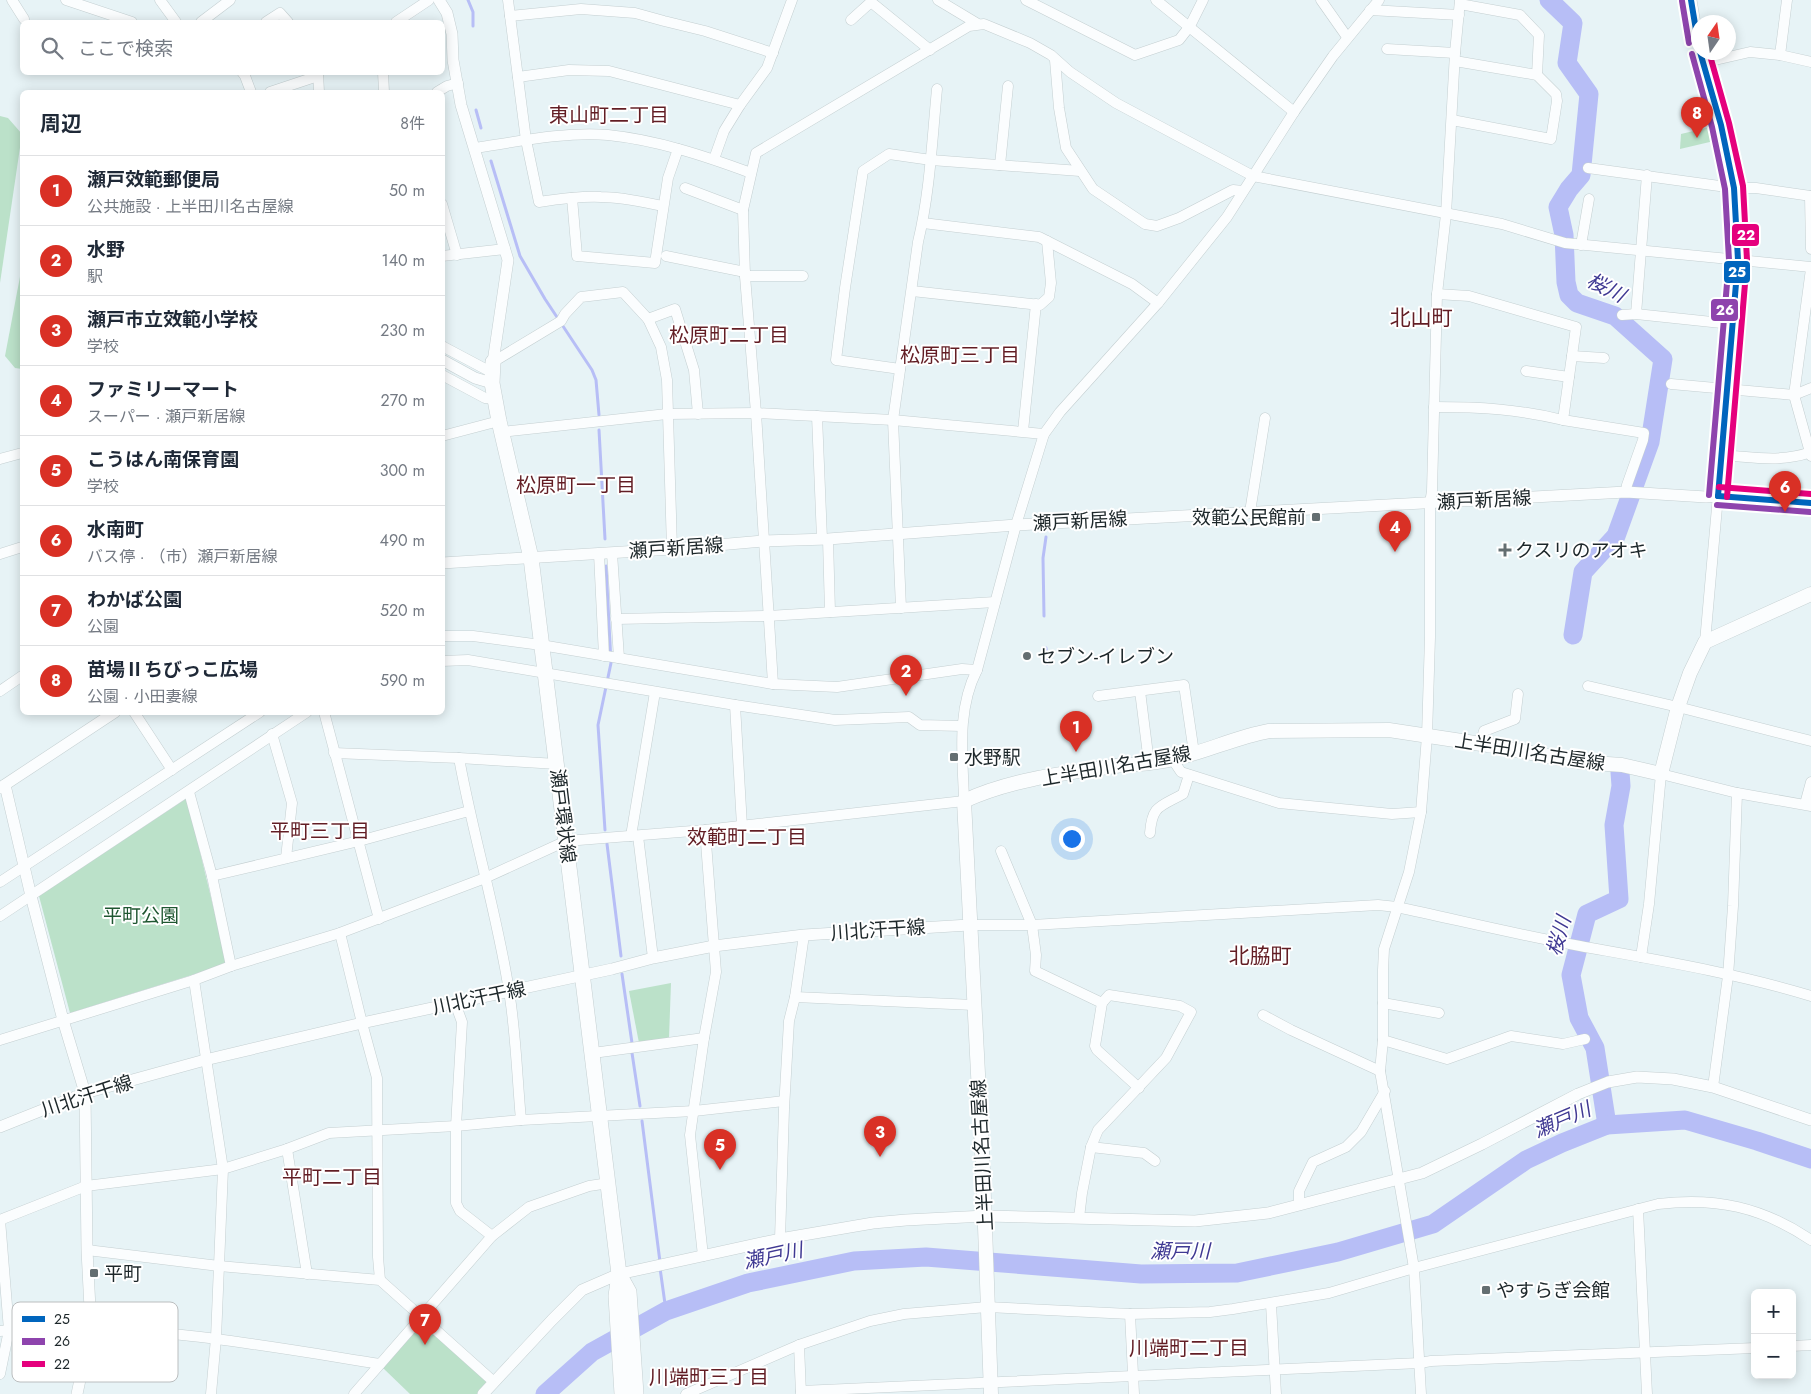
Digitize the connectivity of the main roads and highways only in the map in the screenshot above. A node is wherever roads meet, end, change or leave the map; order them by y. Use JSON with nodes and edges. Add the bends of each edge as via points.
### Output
{"nodes":[{"id":1,"x":492,"y":372,"type":"road end"},
{"id":2,"x":1811,"y":594,"type":"edge"},
{"id":3,"x":619,"y":1274,"type":"junction"},
{"id":4,"x":991,"y":1388,"type":"edge"},
{"id":5,"x":622,"y":1394,"type":"edge"},
{"id":6,"x":636,"y":1394,"type":"edge"}],
"edges":[{"from":1,"to":3,"type":"main road","name":"瀬戸環状線","via":[[494,399],[531,558]]},
{"from":2,"to":4,"type":"main road","name":"上半田川名古屋線","via":[[1705,642],[1678,707],[1661,774],[1622,765],[1579,762],[1390,730],[1269,731],[1173,760],[1020,782],[964,802]]},
{"from":3,"to":5,"type":"main road","name":"瀬戸環状線","via":[[616,1296]]},
{"from":3,"to":6,"type":"main road","name":"瀬戸環状線","via":[[629,1292]]}]}
